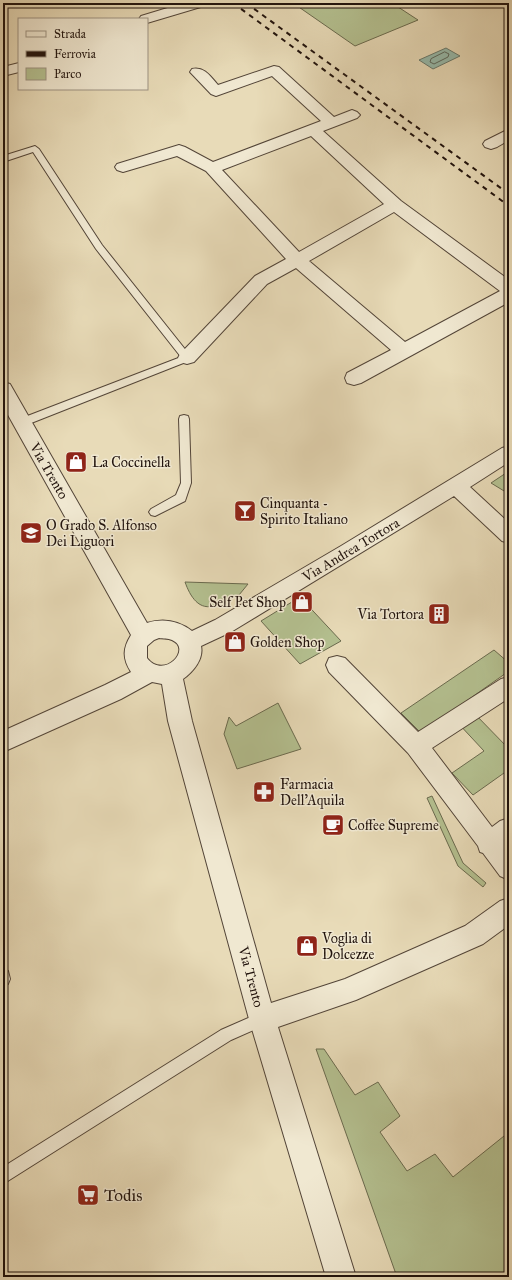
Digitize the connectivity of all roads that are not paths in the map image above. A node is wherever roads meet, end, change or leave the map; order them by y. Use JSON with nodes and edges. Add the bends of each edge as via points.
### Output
{"nodes":[{"id":1,"x":199,"y":3,"type":"edge"},
{"id":2,"x":148,"y":18,"type":"edge"},
{"id":3,"x":18,"y":67,"type":"edge"},
{"id":4,"x":3,"y":72,"type":"edge"},
{"id":5,"x":197,"y":72,"type":"dead end"},
{"id":6,"x":352,"y":116,"type":"dead end"},
{"id":7,"x":332,"y":123,"type":"junction"},
{"id":8,"x":313,"y":130,"type":"junction"},
{"id":9,"x":509,"y":134,"type":"edge"},
{"id":10,"x":491,"y":144,"type":"dead end"},
{"id":11,"x":3,"y":159,"type":"edge"},
{"id":12,"x":123,"y":167,"type":"dead end"},
{"id":13,"x":212,"y":168,"type":"junction"},
{"id":14,"x":395,"y":205,"type":"junction"},
{"id":15,"x":296,"y":259,"type":"junction"},
{"id":16,"x":509,"y":289,"type":"edge"},
{"id":17,"x":509,"y":294,"type":"edge"},
{"id":18,"x":404,"y":351,"type":"junction"},
{"id":19,"x":187,"y":358,"type":"junction"},
{"id":20,"x":354,"y":378,"type":"dead end"},
{"id":21,"x":3,"y":389,"type":"edge"},
{"id":22,"x":184,"y":419,"type":"dead end"},
{"id":23,"x":21,"y":423,"type":"junction"},
{"id":24,"x":509,"y":453,"type":"edge"},
{"id":25,"x":456,"y":486,"type":"junction"},
{"id":26,"x":155,"y":512,"type":"dead end"},
{"id":27,"x":509,"y":535,"type":"edge"},
{"id":28,"x":143,"y":636,"type":"junction"},
{"id":29,"x":189,"y":642,"type":"junction"},
{"id":30,"x":337,"y":665,"type":"dead end"},
{"id":31,"x":160,"y":673,"type":"junction"},
{"id":32,"x":509,"y":686,"type":"edge"},
{"id":33,"x":3,"y":742,"type":"edge"},
{"id":34,"x":416,"y":746,"type":"junction"},
{"id":35,"x":509,"y":829,"type":"edge"},
{"id":36,"x":489,"y":844,"type":"junction"},
{"id":37,"x":509,"y":868,"type":"edge"},
{"id":38,"x":509,"y":910,"type":"edge"},
{"id":39,"x":3,"y":976,"type":"edge"},
{"id":40,"x":3,"y":979,"type":"edge"},
{"id":41,"x":262,"y":1019,"type":"junction"},
{"id":42,"x":3,"y":1176,"type":"edge"},
{"id":43,"x":341,"y":1277,"type":"edge"}],
"edges":[{"from":1,"to":2,"type":"street"},
{"from":3,"to":4,"type":"street"},
{"from":5,"to":7,"type":"street","via":[[216,90],[274,70]]},
{"from":6,"to":7,"type":"street"},
{"from":7,"to":8,"type":"street"},
{"from":8,"to":13,"type":"street"},
{"from":8,"to":14,"type":"street"},
{"from":9,"to":10,"type":"street"},
{"from":11,"to":19,"type":"lane","via":[[35,149],[99,247]]},
{"from":12,"to":13,"type":"street","via":[[179,150]]},
{"from":13,"to":15,"type":"street"},
{"from":14,"to":15,"type":"street"},
{"from":14,"to":16,"type":"street"},
{"from":15,"to":18,"type":"street"},
{"from":15,"to":19,"type":"street","via":[[261,280]]},
{"from":17,"to":18,"type":"street"},
{"from":18,"to":20,"type":"street"},
{"from":19,"to":23,"type":"lane"},
{"from":21,"to":23,"type":"street","name":"Via Trento"},
{"from":22,"to":26,"type":"lane","via":[[186,483],[181,498]]},
{"from":23,"to":28,"type":"street","name":"Via Trento"},
{"from":24,"to":25,"type":"street","name":"Via Andrea Tortora"},
{"from":25,"to":27,"type":"street"},
{"from":25,"to":29,"type":"street","name":"Via Andrea Tortora","via":[[236,618]]},
{"from":28,"to":29,"type":"street","via":[[155,630],[168,628],[184,636]]},
{"from":28,"to":31,"type":"street","via":[[137,642],[134,656],[142,668]]},
{"from":29,"to":31,"type":"street","via":[[191,650],[186,664],[180,670]]},
{"from":30,"to":34,"type":"street"},
{"from":31,"to":33,"type":"street"},
{"from":31,"to":41,"type":"street","name":"Via Trento","via":[[180,721]]},
{"from":32,"to":34,"type":"street"},
{"from":34,"to":36,"type":"street"},
{"from":35,"to":36,"type":"street"},
{"from":36,"to":37,"type":"street"},
{"from":38,"to":41,"type":"street","via":[[474,934],[347,991]]},
{"from":39,"to":40,"type":"lane"},
{"from":41,"to":42,"type":"lane","via":[[226,1035]]},
{"from":41,"to":43,"type":"street","name":"Via Trento"}]}
